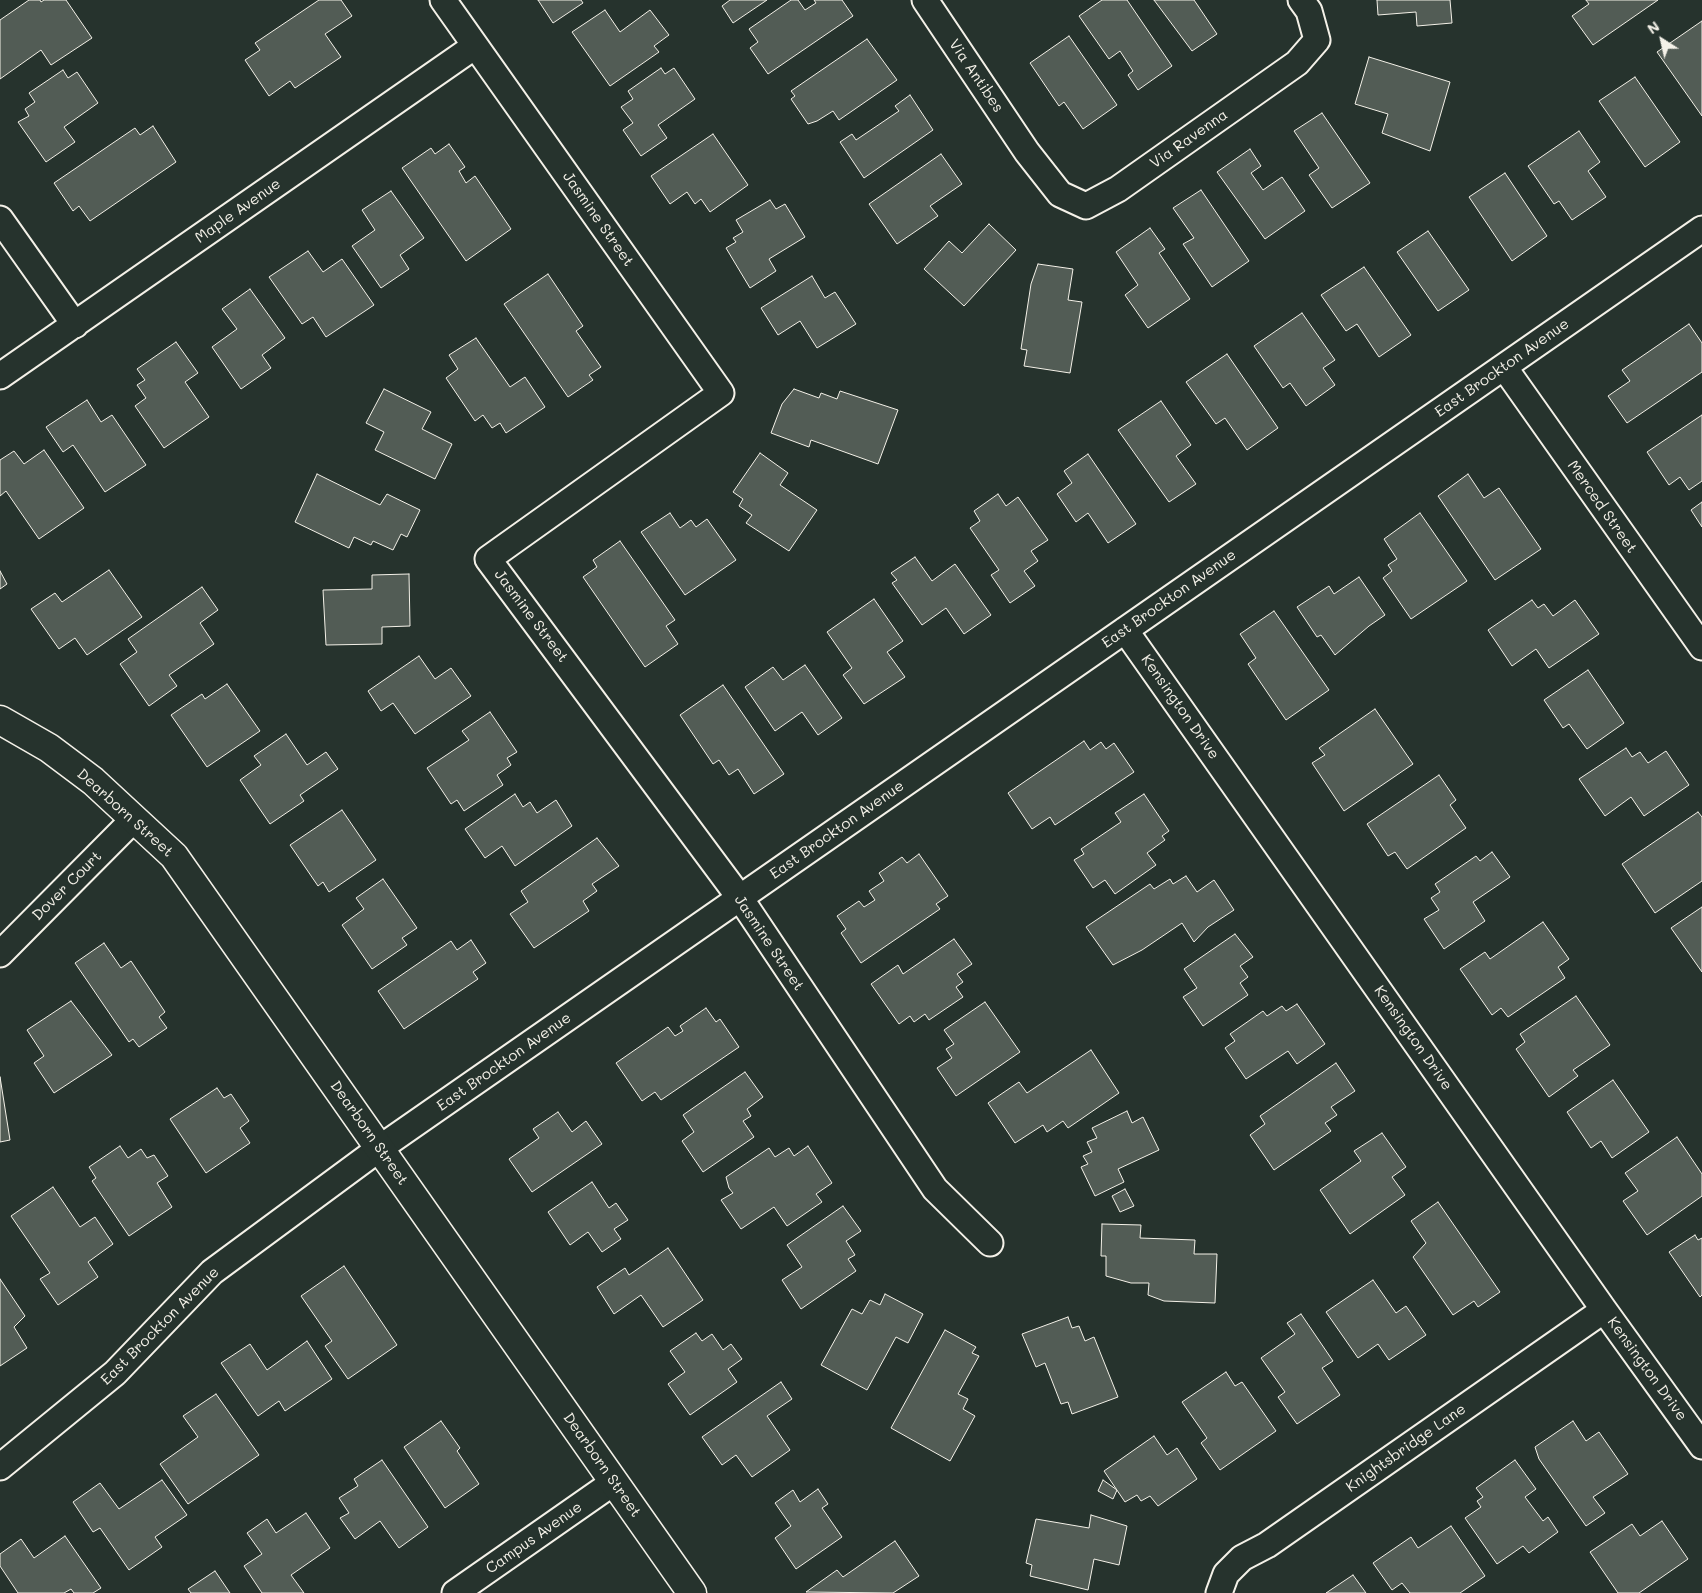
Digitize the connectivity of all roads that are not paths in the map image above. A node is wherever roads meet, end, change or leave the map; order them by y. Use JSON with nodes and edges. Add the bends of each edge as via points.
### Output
{"nodes":[{"id":1,"x":444,"y":0,"type":"edge"},
{"id":2,"x":925,"y":0,"type":"edge"},
{"id":3,"x":1302,"y":0,"type":"edge"},
{"id":4,"x":475,"y":46,"type":"junction"},
{"id":5,"x":1027,"y":152,"type":"joint"},
{"id":6,"x":0,"y":219,"type":"edge"},
{"id":7,"x":1702,"y":229,"type":"edge"},
{"id":8,"x":74,"y":325,"type":"junction"},
{"id":9,"x":1504,"y":367,"type":"junction"},
{"id":10,"x":0,"y":376,"type":"edge"},
{"id":11,"x":1125,"y":630,"type":"junction"},
{"id":12,"x":1702,"y":647,"type":"edge"},
{"id":13,"x":0,"y":720,"type":"edge"},
{"id":14,"x":134,"y":819,"type":"junction"},
{"id":15,"x":740,"y":898,"type":"junction"},
{"id":16,"x":0,"y":954,"type":"edge"},
{"id":17,"x":380,"y":1148,"type":"junction"},
{"id":18,"x":990,"y":1243,"type":"dead end"},
{"id":19,"x":1604,"y":1310,"type":"junction"},
{"id":20,"x":1702,"y":1446,"type":"edge"},
{"id":21,"x":0,"y":1467,"type":"edge"},
{"id":22,"x":614,"y":1482,"type":"junction"},
{"id":23,"x":455,"y":1593,"type":"edge"},
{"id":24,"x":692,"y":1593,"type":"edge"},
{"id":25,"x":1219,"y":1593,"type":"edge"}],
"edges":[{"from":1,"to":4,"type":"street","name":"Jasmine Street"},
{"from":2,"to":5,"type":"street","name":"Via Antibes"},
{"from":3,"to":5,"type":"street","name":"Via Ravenna","via":[[1309,11],[1317,40],[1297,63],[1118,188],[1086,206],[1060,194]]},
{"from":4,"to":8,"type":"street","name":"Maple Avenue"},
{"from":4,"to":15,"type":"street","name":"Jasmine Street","via":[[721,393],[488,559]]},
{"from":6,"to":8,"type":"street"},
{"from":7,"to":9,"type":"street","name":"East Brockton Avenue"},
{"from":8,"to":10,"type":"street","name":"Maple Avenue"},
{"from":9,"to":11,"type":"street","name":"East Brockton Avenue"},
{"from":9,"to":12,"type":"street","name":"Merced Street"},
{"from":11,"to":15,"type":"street","name":"East Brockton Avenue"},
{"from":11,"to":19,"type":"street","name":"Kensington Drive"},
{"from":13,"to":14,"type":"street","name":"Dearborn Street","via":[[49,748]]},
{"from":14,"to":16,"type":"street","name":"Dover Court"},
{"from":14,"to":17,"type":"street","name":"Dearborn Street","via":[[180,864]]},
{"from":15,"to":17,"type":"street","name":"East Brockton Avenue"},
{"from":15,"to":18,"type":"street","name":"Jasmine Street","via":[[935,1189]]},
{"from":17,"to":21,"type":"street","name":"East Brockton Avenue","via":[[212,1272],[115,1373]]},
{"from":17,"to":22,"type":"street","name":"Dearborn Street"},
{"from":19,"to":20,"type":"street","name":"Kensington Drive"},
{"from":19,"to":25,"type":"street","name":"Knightsbridge Lane","via":[[1267,1545],[1242,1558],[1226,1574]]},
{"from":22,"to":23,"type":"street","name":"Campus Avenue"},
{"from":22,"to":24,"type":"street","name":"Dearborn Street"}]}
